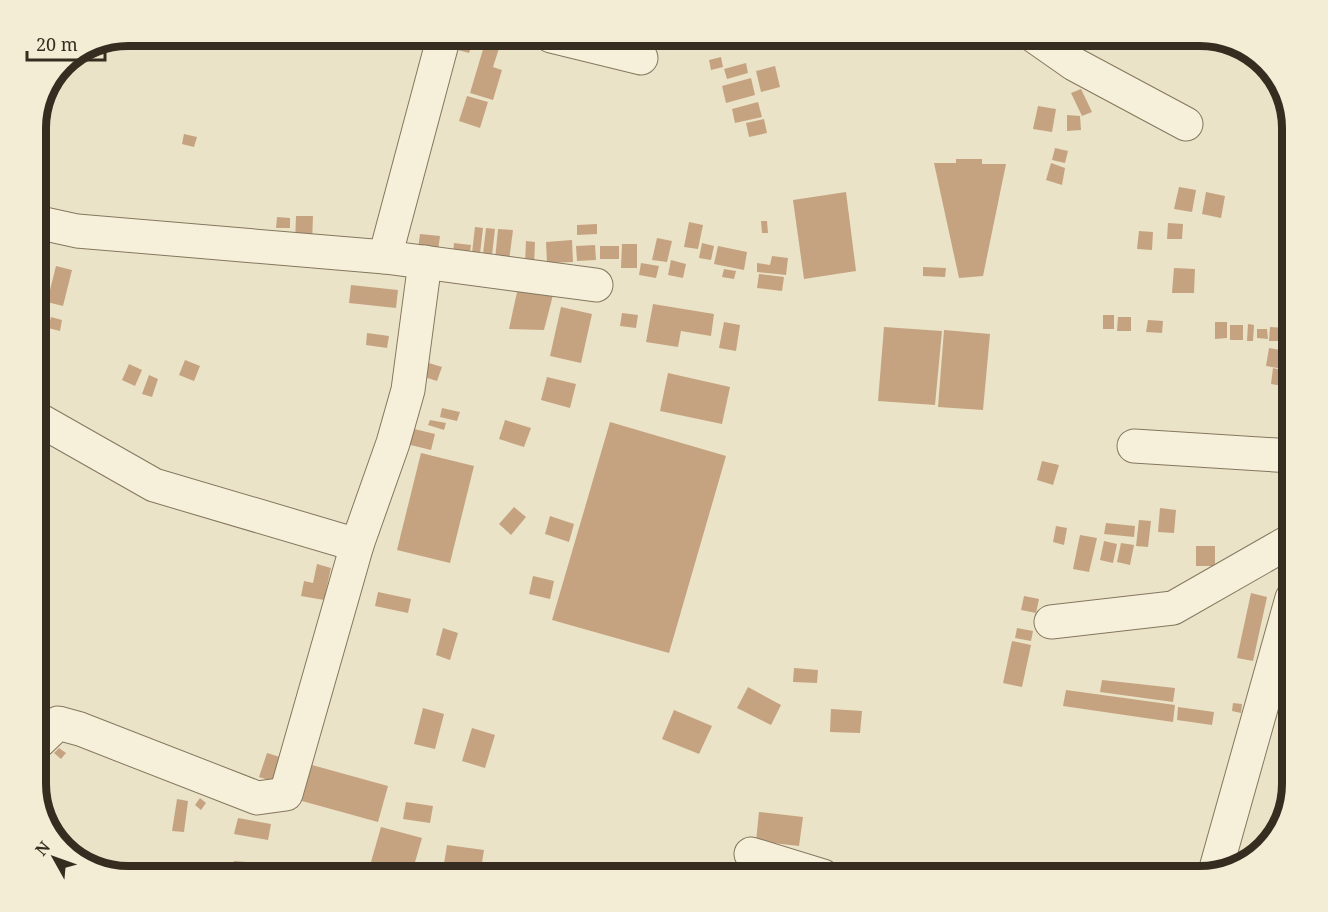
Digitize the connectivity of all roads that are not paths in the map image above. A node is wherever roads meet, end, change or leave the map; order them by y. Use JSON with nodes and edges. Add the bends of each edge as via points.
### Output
{"nodes":[{"id":1,"x":441,"y":46,"type":"edge"},
{"id":2,"x":592,"y":46,"type":"edge"},
{"id":3,"x":1048,"y":46,"type":"edge"},
{"id":4,"x":642,"y":58,"type":"dead end"},
{"id":5,"x":1186,"y":124,"type":"dead end"},
{"id":6,"x":47,"y":224,"type":"edge"},
{"id":7,"x":385,"y":257,"type":"junction"},
{"id":8,"x":425,"y":262,"type":"junction"},
{"id":9,"x":596,"y":285,"type":"dead end"},
{"id":10,"x":47,"y":424,"type":"edge"},
{"id":11,"x":1134,"y":446,"type":"dead end"},
{"id":12,"x":1282,"y":455,"type":"edge"},
{"id":13,"x":357,"y":545,"type":"junction"},
{"id":14,"x":1282,"y":546,"type":"edge"},
{"id":15,"x":1051,"y":622,"type":"dead end"},
{"id":16,"x":1282,"y":634,"type":"edge"},
{"id":17,"x":47,"y":734,"type":"edge"},
{"id":18,"x":752,"y":854,"type":"dead end"},
{"id":19,"x":1217,"y":864,"type":"edge"},
{"id":20,"x":791,"y":866,"type":"edge"}],
"edges":[{"from":1,"to":7,"type":"street"},
{"from":2,"to":4,"type":"street"},
{"from":3,"to":5,"type":"street"},
{"from":6,"to":7,"type":"street","via":[[77,231]]},
{"from":7,"to":8,"type":"street"},
{"from":8,"to":9,"type":"street"},
{"from":8,"to":13,"type":"street","via":[[408,390]]},
{"from":10,"to":13,"type":"street","via":[[154,485]]},
{"from":11,"to":12,"type":"street"},
{"from":13,"to":17,"type":"street","via":[[286,794],[257,798],[58,723]]},
{"from":14,"to":15,"type":"street","via":[[1173,608]]},
{"from":16,"to":19,"type":"street"},
{"from":18,"to":20,"type":"street"}]}
